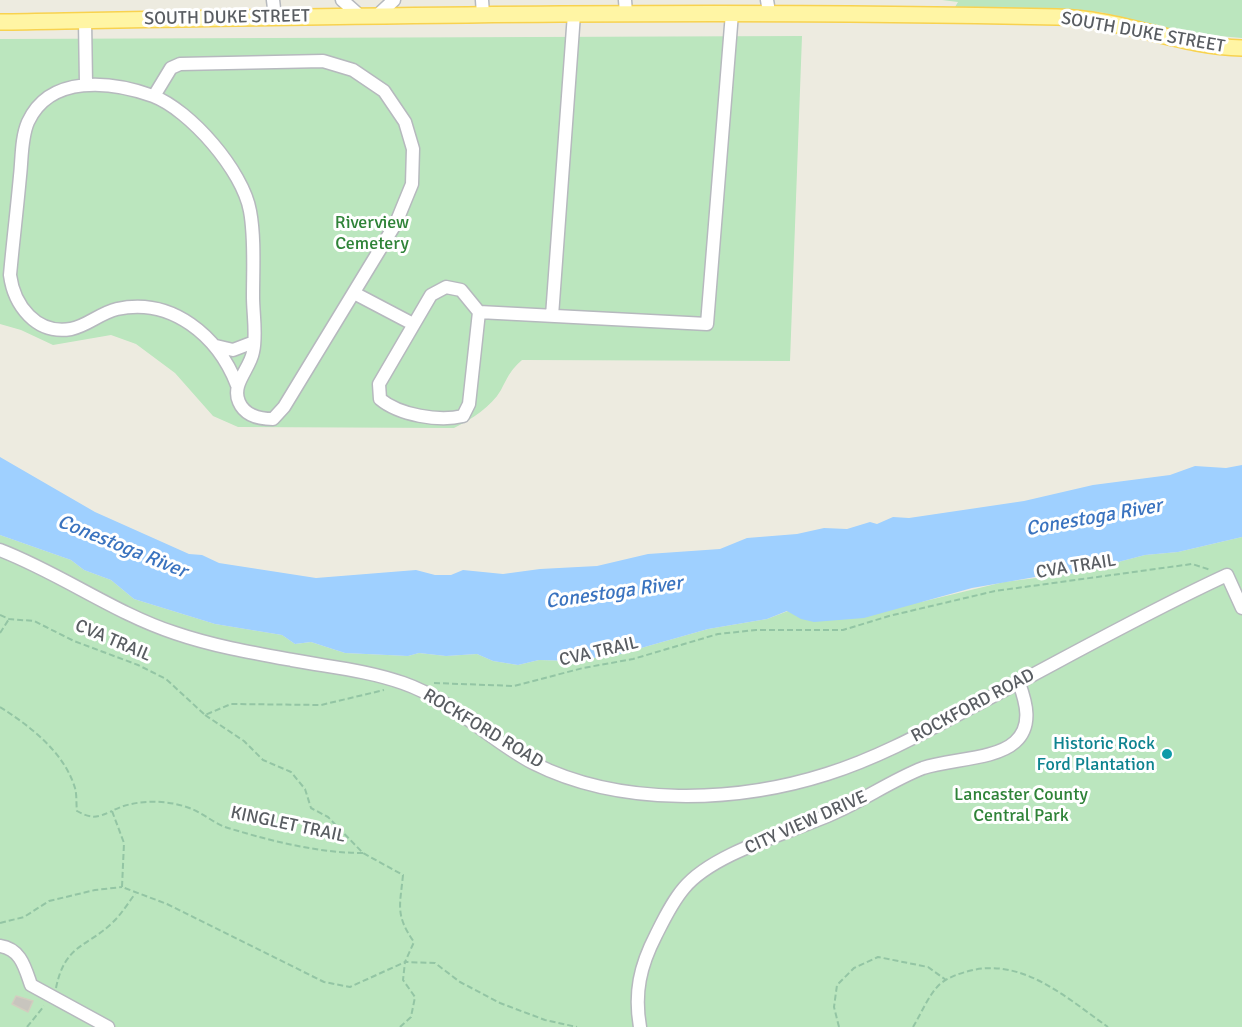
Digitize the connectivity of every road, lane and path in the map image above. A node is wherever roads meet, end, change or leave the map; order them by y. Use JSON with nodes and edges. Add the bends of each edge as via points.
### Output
{"nodes":[{"id":1,"x":273,"y":0,"type":"edge"},
{"id":2,"x":342,"y":0,"type":"edge"},
{"id":3,"x":394,"y":0,"type":"edge"},
{"id":4,"x":768,"y":6,"type":"edge"},
{"id":5,"x":483,"y":7,"type":"edge"},
{"id":6,"x":626,"y":7,"type":"edge"},
{"id":7,"x":732,"y":13,"type":"junction"},
{"id":8,"x":574,"y":14,"type":"junction"},
{"id":9,"x":359,"y":15,"type":"junction"},
{"id":10,"x":378,"y":15,"type":"junction"},
{"id":11,"x":275,"y":17,"type":"junction"},
{"id":12,"x":86,"y":20,"type":"junction"},
{"id":13,"x":0,"y":22,"type":"edge"},
{"id":14,"x":1242,"y":48,"type":"edge"},
{"id":15,"x":86,"y":84,"type":"junction"},
{"id":16,"x":154,"y":96,"type":"junction"},
{"id":17,"x":354,"y":293,"type":"junction"},
{"id":18,"x":479,"y":312,"type":"junction"},
{"id":19,"x":552,"y":316,"type":"junction"},
{"id":20,"x":413,"y":324,"type":"junction"},
{"id":21,"x":254,"y":342,"type":"junction"},
{"id":22,"x":215,"y":345,"type":"junction"},
{"id":23,"x":237,"y":385,"type":"junction"},
{"id":24,"x":0,"y":550,"type":"edge"},
{"id":25,"x":1227,"y":575,"type":"junction"},
{"id":26,"x":1242,"y":608,"type":"edge"},
{"id":27,"x":0,"y":615,"type":"edge"},
{"id":28,"x":9,"y":619,"type":"junction"},
{"id":29,"x":0,"y":626,"type":"edge"},
{"id":30,"x":5,"y":628,"type":"junction"},
{"id":31,"x":0,"y":633,"type":"edge"},
{"id":32,"x":427,"y":683,"type":"dead end"},
{"id":33,"x":1019,"y":683,"type":"junction"},
{"id":34,"x":386,"y":689,"type":"dead end"},
{"id":35,"x":0,"y":707,"type":"edge"},
{"id":36,"x":205,"y":715,"type":"junction"},
{"id":37,"x":112,"y":811,"type":"junction"},
{"id":38,"x":363,"y":853,"type":"junction"},
{"id":39,"x":122,"y":887,"type":"junction"},
{"id":40,"x":136,"y":893,"type":"junction"},
{"id":41,"x":0,"y":923,"type":"edge"},
{"id":42,"x":0,"y":946,"type":"edge"},
{"id":43,"x":405,"y":962,"type":"junction"},
{"id":44,"x":946,"y":980,"type":"junction"},
{"id":45,"x":54,"y":999,"type":"junction"},
{"id":46,"x":27,"y":1027,"type":"edge"},
{"id":47,"x":108,"y":1027,"type":"edge"},
{"id":48,"x":400,"y":1027,"type":"edge"},
{"id":49,"x":577,"y":1027,"type":"edge"},
{"id":50,"x":640,"y":1027,"type":"edge"},
{"id":51,"x":839,"y":1027,"type":"edge"},
{"id":52,"x":913,"y":1027,"type":"edge"},
{"id":53,"x":1108,"y":1027,"type":"edge"}],
"edges":[{"from":1,"to":11,"type":"street"},
{"from":2,"to":9,"type":"street"},
{"from":3,"to":10,"type":"street"},
{"from":4,"to":7,"type":"main road","name":"SOUTH DUKE STREET"},
{"from":4,"to":14,"type":"main road","name":"SOUTH DUKE STREET","via":[[1063,17]]},
{"from":5,"to":8,"type":"main road","name":"SOUTH DUKE STREET"},
{"from":5,"to":10,"type":"main road","name":"SOUTH DUKE STREET"},
{"from":6,"to":7,"type":"main road","name":"SOUTH DUKE STREET"},
{"from":6,"to":8,"type":"main road","name":"SOUTH DUKE STREET"},
{"from":7,"to":19,"type":"street","via":[[707,324]]},
{"from":8,"to":19,"type":"street"},
{"from":9,"to":10,"type":"main road","name":"SOUTH DUKE STREET"},
{"from":9,"to":11,"type":"main road","name":"SOUTH DUKE STREET"},
{"from":11,"to":12,"type":"main road","name":"SOUTH DUKE STREET"},
{"from":12,"to":13,"type":"main road","name":"SOUTH DUKE STREET"},
{"from":12,"to":15,"type":"street"},
{"from":15,"to":16,"type":"street"},
{"from":15,"to":22,"type":"street","via":[[56,92],[43,102],[27,125],[10,275],[16,301],[33,320],[61,329],[81,325],[114,309],[140,307],[164,311],[192,324]]},
{"from":16,"to":17,"type":"street","via":[[171,68],[199,62],[323,61],[353,69],[384,91],[405,122],[413,149],[412,184],[396,223]]},
{"from":16,"to":21,"type":"street","via":[[196,126],[222,154],[250,210]]},
{"from":17,"to":20,"type":"street"},
{"from":17,"to":23,"type":"street","via":[[273,419],[258,419],[246,411],[238,401]]},
{"from":18,"to":19,"type":"street"},
{"from":18,"to":20,"type":"street","via":[[461,290],[446,287],[431,295]]},
{"from":18,"to":20,"type":"street","via":[[469,404],[463,416],[447,420],[390,407],[380,399],[379,384]]},
{"from":21,"to":22,"type":"street","via":[[233,350]]},
{"from":21,"to":23,"type":"street","via":[[249,364]]},
{"from":22,"to":23,"type":"street"},
{"from":24,"to":33,"type":"street","name":"ROCKFORD ROAD","via":[[174,633],[226,647],[353,669],[406,684],[443,702],[532,762],[579,781],[629,792],[702,795],[825,775],[885,751]]},
{"from":25,"to":26,"type":"street"},
{"from":25,"to":32,"type":"path","name":"CVA TRAIL","via":[[1192,564],[1138,570],[995,591],[843,630],[718,634],[633,659],[514,686]]},
{"from":25,"to":33,"type":"street","name":"ROCKFORD ROAD"},
{"from":27,"to":28,"type":"path","name":"CVA TRAIL"},
{"from":28,"to":30,"type":"path"},
{"from":28,"to":36,"type":"path","name":"CVA TRAIL","via":[[34,621],[138,665],[166,679]]},
{"from":29,"to":30,"type":"path"},
{"from":30,"to":31,"type":"path"},
{"from":33,"to":50,"type":"street","name":"CITY VIEW DRIVE","via":[[1026,704],[1024,727],[1021,736],[1008,747],[912,773],[836,813],[714,864],[688,883],[670,907],[639,974]]},
{"from":34,"to":36,"type":"path","via":[[321,705],[231,704]]},
{"from":35,"to":37,"type":"path","name":"KINGLET TRAIL","via":[[24,722],[52,750],[75,788],[76,811],[88,818]]},
{"from":36,"to":38,"type":"path","name":"CVA TRAIL","via":[[244,741],[263,760],[291,772],[305,789],[310,807],[328,817]]},
{"from":37,"to":38,"type":"path","name":"KINGLET TRAIL","via":[[143,801],[177,805],[225,827],[266,838],[339,853]]},
{"from":37,"to":39,"type":"path","via":[[124,843]]},
{"from":38,"to":43,"type":"path","via":[[403,875],[398,909],[402,925],[414,942]]},
{"from":39,"to":40,"type":"path"},
{"from":39,"to":41,"type":"path","via":[[49,901],[24,917]]},
{"from":40,"to":43,"type":"path","via":[[167,904],[324,982],[350,987]]},
{"from":40,"to":45,"type":"path","via":[[112,924],[77,947],[58,979]]},
{"from":42,"to":45,"type":"street","via":[[23,959],[31,985]]},
{"from":43,"to":48,"type":"path","via":[[403,980],[415,997],[411,1017]]},
{"from":43,"to":49,"type":"path","via":[[435,963],[460,982],[500,1003]]},
{"from":44,"to":51,"type":"path","via":[[928,967],[878,957],[854,968],[837,985],[834,1008]]},
{"from":44,"to":52,"type":"path"},
{"from":44,"to":53,"type":"path","via":[[986,967],[1014,969],[1048,986]]},
{"from":45,"to":46,"type":"path","via":[[39,1010]]},
{"from":45,"to":47,"type":"street"}]}
